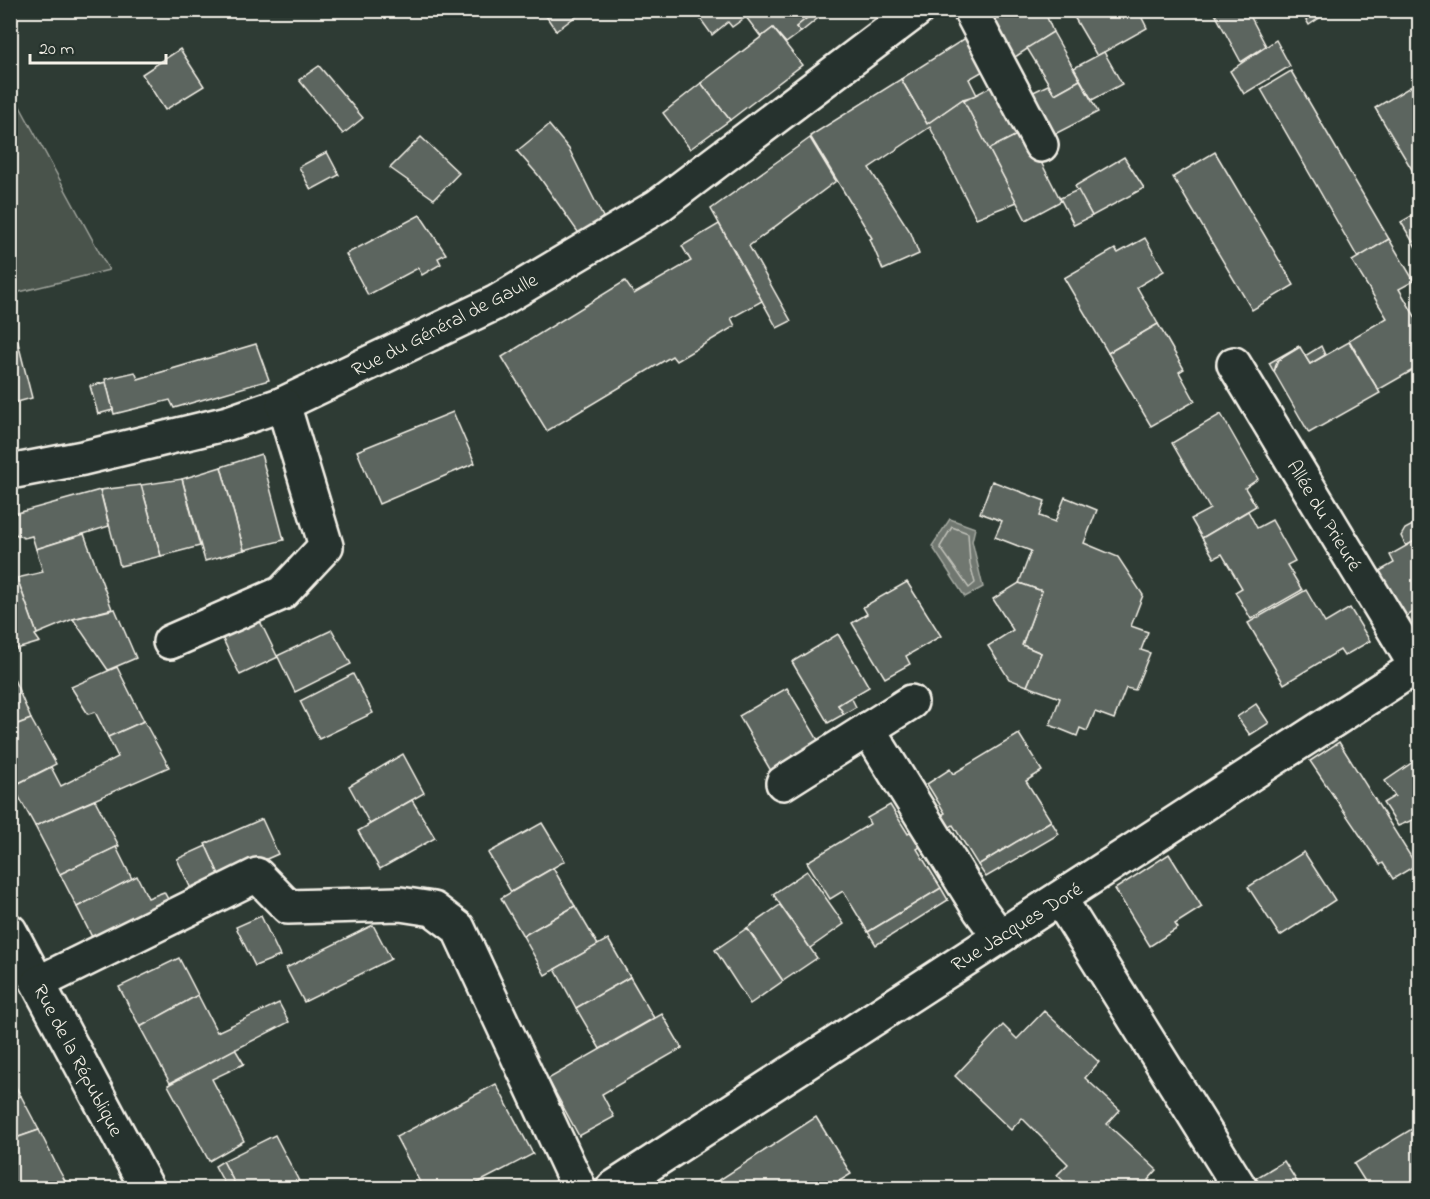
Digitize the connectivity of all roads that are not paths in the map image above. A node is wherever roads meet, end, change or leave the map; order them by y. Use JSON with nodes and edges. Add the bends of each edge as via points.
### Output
{"nodes":[{"id":1,"x":917,"y":10,"type":"edge"},
{"id":2,"x":970,"y":10,"type":"edge"},
{"id":3,"x":1041,"y":144,"type":"dead end"},
{"id":4,"x":1234,"y":364,"type":"dead end"},
{"id":5,"x":283,"y":404,"type":"junction"},
{"id":6,"x":10,"y":472,"type":"edge"},
{"id":7,"x":170,"y":642,"type":"dead end"},
{"id":8,"x":1418,"y":665,"type":"edge"},
{"id":9,"x":911,"y":702,"type":"dead end"},
{"id":10,"x":868,"y":729,"type":"junction"},
{"id":11,"x":783,"y":783,"type":"dead end"},
{"id":12,"x":1060,"y":899,"type":"junction"},
{"id":13,"x":10,"y":931,"type":"edge"},
{"id":14,"x":999,"y":936,"type":"junction"},
{"id":15,"x":38,"y":983,"type":"junction"},
{"id":16,"x":147,"y":1188,"type":"edge"},
{"id":17,"x":579,"y":1188,"type":"edge"},
{"id":18,"x":613,"y":1188,"type":"edge"},
{"id":19,"x":1240,"y":1188,"type":"edge"}],
"edges":[{"from":1,"to":5,"type":"street","name":"Rue du Général de Gaulle","via":[[658,206],[495,303]]},
{"from":2,"to":3,"type":"street"},
{"from":4,"to":8,"type":"street","name":"Allée du Prieuré"},
{"from":5,"to":6,"type":"street","name":"Rue du Général de Gaulle","via":[[228,423]]},
{"from":5,"to":7,"type":"street","via":[[326,546],[282,592]]},
{"from":8,"to":12,"type":"street","name":"Rue Jacques Doré"},
{"from":9,"to":10,"type":"street"},
{"from":10,"to":11,"type":"street"},
{"from":10,"to":14,"type":"street"},
{"from":12,"to":14,"type":"street","name":"Rue Jacques Doré"},
{"from":12,"to":19,"type":"street"},
{"from":13,"to":15,"type":"street","name":"Rue de la République"},
{"from":14,"to":18,"type":"street","name":"Rue Jacques Doré"},
{"from":15,"to":16,"type":"street","name":"Rue de la République"},
{"from":15,"to":17,"type":"street","via":[[257,875],[288,907],[400,904],[433,909],[458,928]]}]}
